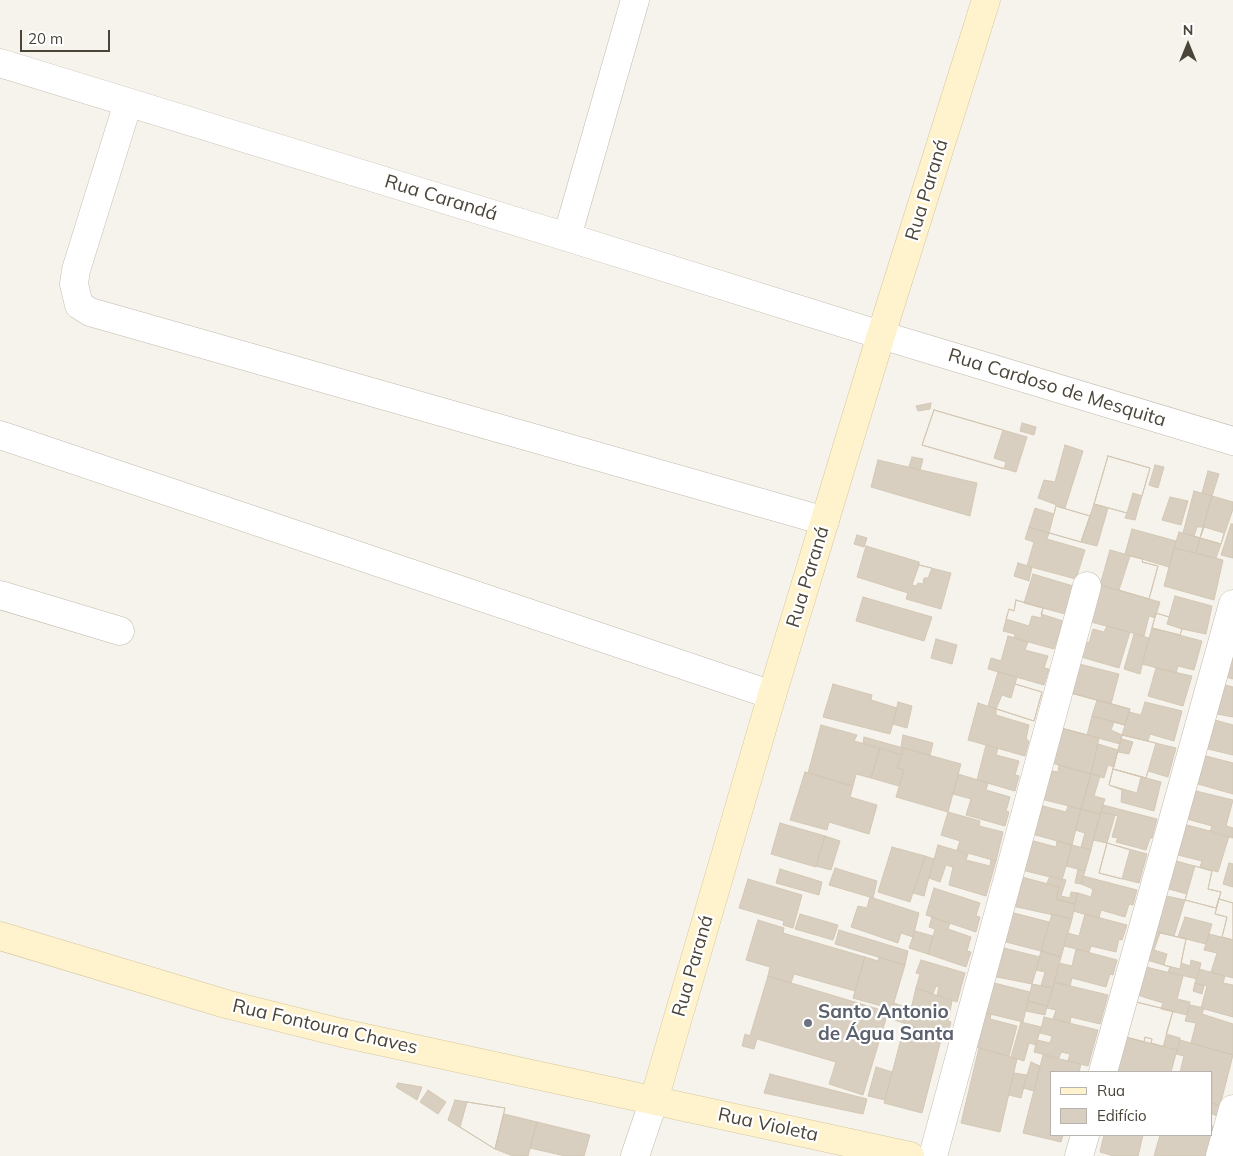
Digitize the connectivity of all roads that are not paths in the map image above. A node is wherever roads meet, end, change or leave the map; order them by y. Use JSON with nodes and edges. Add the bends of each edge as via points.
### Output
{"nodes":[{"id":1,"x":635,"y":0,"type":"edge"},
{"id":2,"x":986,"y":0,"type":"edge"},
{"id":3,"x":0,"y":63,"type":"edge"},
{"id":4,"x":128,"y":103,"type":"junction"},
{"id":5,"x":567,"y":237,"type":"junction"},
{"id":6,"x":881,"y":335,"type":"junction"},
{"id":7,"x":0,"y":435,"type":"edge"},
{"id":8,"x":1233,"y":441,"type":"edge"},
{"id":9,"x":825,"y":521,"type":"junction"},
{"id":10,"x":1087,"y":586,"type":"dead end"},
{"id":11,"x":0,"y":595,"type":"edge"},
{"id":12,"x":1233,"y":604,"type":"edge"},
{"id":13,"x":120,"y":631,"type":"dead end"},
{"id":14,"x":772,"y":695,"type":"junction"},
{"id":15,"x":0,"y":936,"type":"edge"},
{"id":16,"x":1103,"y":1071,"type":"edge"},
{"id":17,"x":654,"y":1100,"type":"junction"},
{"id":18,"x":1233,"y":1109,"type":"edge"},
{"id":19,"x":1085,"y":1136,"type":"edge"},
{"id":20,"x":635,"y":1156,"type":"edge"},
{"id":21,"x":910,"y":1156,"type":"edge"},
{"id":22,"x":933,"y":1156,"type":"edge"},
{"id":23,"x":1079,"y":1156,"type":"edge"},
{"id":24,"x":1220,"y":1156,"type":"edge"}],
"edges":[{"from":1,"to":5,"type":"street"},
{"from":2,"to":6,"type":"street","name":"Rua Paraná"},
{"from":3,"to":4,"type":"street","name":"Rua Carandá"},
{"from":4,"to":5,"type":"street","name":"Rua Carandá"},
{"from":4,"to":9,"type":"street","via":[[76,270],[74,284],[79,305],[90,312]]},
{"from":5,"to":6,"type":"street","name":"Rua Carandá"},
{"from":6,"to":8,"type":"street","name":"Rua Cardoso de Mesquita"},
{"from":6,"to":9,"type":"street","name":"Rua Paraná"},
{"from":7,"to":14,"type":"street"},
{"from":9,"to":14,"type":"street","name":"Rua Paraná"},
{"from":10,"to":22,"type":"street"},
{"from":11,"to":13,"type":"street"},
{"from":12,"to":16,"type":"street"},
{"from":14,"to":17,"type":"street","name":"Rua Paraná"},
{"from":15,"to":17,"type":"street","name":"Rua Fontoura Chaves","via":[[244,1008],[342,1033]]},
{"from":17,"to":20,"type":"street","name":"Rua Paraná"},
{"from":17,"to":21,"type":"street","name":"Rua Violeta"},
{"from":18,"to":24,"type":"street"},
{"from":19,"to":23,"type":"street"}]}
